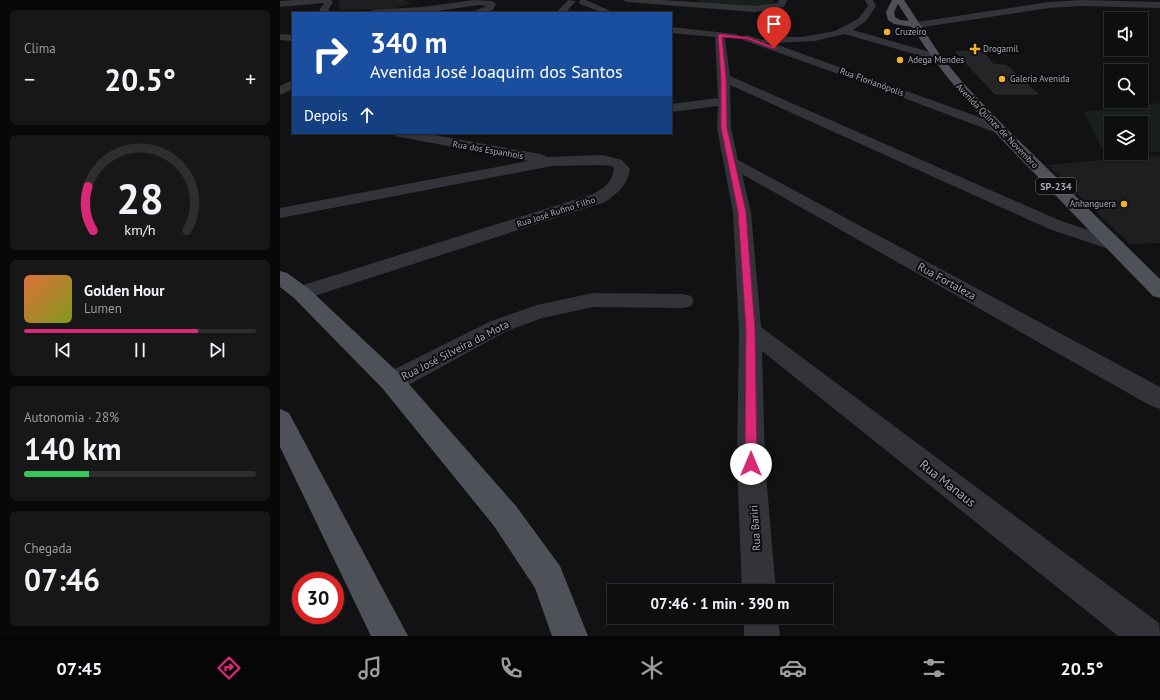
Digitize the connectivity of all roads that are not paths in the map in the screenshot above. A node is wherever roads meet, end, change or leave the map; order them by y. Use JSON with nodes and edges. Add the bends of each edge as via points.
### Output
{"nodes":[{"id":1,"x":627,"y":0,"type":"edge"},
{"id":2,"x":686,"y":0,"type":"edge"},
{"id":3,"x":783,"y":0,"type":"edge"},
{"id":4,"x":869,"y":0,"type":"edge"},
{"id":5,"x":896,"y":0,"type":"edge"},
{"id":6,"x":900,"y":0,"type":"edge"},
{"id":7,"x":478,"y":1,"type":"edge"},
{"id":8,"x":580,"y":1,"type":"edge"},
{"id":9,"x":280,"y":4,"type":"edge"},
{"id":10,"x":1160,"y":5,"type":"edge"},
{"id":11,"x":712,"y":7,"type":"junction"},
{"id":12,"x":562,"y":11,"type":"edge"},
{"id":13,"x":326,"y":12,"type":"edge"},
{"id":14,"x":389,"y":12,"type":"edge"},
{"id":15,"x":477,"y":12,"type":"edge"},
{"id":16,"x":608,"y":12,"type":"edge"},
{"id":17,"x":917,"y":25,"type":"junction"},
{"id":18,"x":672,"y":30,"type":"edge"},
{"id":19,"x":845,"y":31,"type":"junction"},
{"id":20,"x":720,"y":35,"type":"junction"},
{"id":21,"x":280,"y":38,"type":"edge"},
{"id":22,"x":292,"y":38,"type":"edge"},
{"id":23,"x":747,"y":38,"type":"junction"},
{"id":24,"x":781,"y":41,"type":"junction"},
{"id":25,"x":788,"y":53,"type":"junction"},
{"id":26,"x":936,"y":57,"type":"junction"},
{"id":27,"x":724,"y":78,"type":"junction"},
{"id":28,"x":292,"y":85,"type":"edge"},
{"id":29,"x":280,"y":91,"type":"edge"},
{"id":30,"x":724,"y":101,"type":"junction"},
{"id":31,"x":672,"y":108,"type":"edge"},
{"id":32,"x":956,"y":112,"type":"junction"},
{"id":33,"x":987,"y":116,"type":"junction"},
{"id":34,"x":999,"y":129,"type":"junction"},
{"id":35,"x":410,"y":134,"type":"edge"},
{"id":36,"x":448,"y":138,"type":"edge"},
{"id":37,"x":552,"y":161,"type":"junction"},
{"id":38,"x":733,"y":162,"type":"junction"},
{"id":39,"x":280,"y":213,"type":"edge"},
{"id":40,"x":1112,"y":244,"type":"junction"},
{"id":41,"x":280,"y":277,"type":"edge"},
{"id":42,"x":1160,"y":291,"type":"edge"},
{"id":43,"x":301,"y":293,"type":"junction"},
{"id":44,"x":683,"y":301,"type":"dead end"},
{"id":45,"x":750,"y":330,"type":"junction"},
{"id":46,"x":392,"y":382,"type":"junction"},
{"id":47,"x":1160,"y":399,"type":"edge"},
{"id":48,"x":280,"y":420,"type":"edge"},
{"id":49,"x":759,"y":584,"type":"edge"},
{"id":50,"x":761,"y":624,"type":"edge"},
{"id":51,"x":390,"y":636,"type":"edge"},
{"id":52,"x":570,"y":636,"type":"edge"},
{"id":53,"x":762,"y":636,"type":"edge"},
{"id":54,"x":1146,"y":636,"type":"edge"}],
"edges":[{"from":1,"to":11,"type":"street"},
{"from":2,"to":11,"type":"street"},
{"from":3,"to":11,"type":"street","via":[[781,5],[766,9]]},
{"from":4,"to":19,"type":"street","via":[[872,6],[863,20]]},
{"from":5,"to":17,"type":"main road","via":[[890,12],[891,18],[897,22]]},
{"from":6,"to":17,"type":"main road","name":"Avenida Quinze de Novembro","number":"SP-234"},
{"from":7,"to":14,"type":"street","via":[[422,10]]},
{"from":7,"to":15,"type":"street","via":[[490,3],[492,6]]},
{"from":8,"to":12,"type":"street"},
{"from":8,"to":16,"type":"street"},
{"from":9,"to":13,"type":"street","via":[[325,0],[329,2],[323,11]]},
{"from":10,"to":17,"type":"street","via":[[1049,5]]},
{"from":17,"to":26,"type":"main road","name":"Avenida Quinze de Novembro","number":"SP-234"},
{"from":18,"to":20,"type":"street"},
{"from":19,"to":24,"type":"street"},
{"from":19,"to":26,"type":"street"},
{"from":20,"to":23,"type":"street"},
{"from":20,"to":27,"type":"street","name":"Rua Bariri"},
{"from":21,"to":22,"type":"street"},
{"from":23,"to":24,"type":"street"},
{"from":23,"to":25,"type":"street","name":"Rua Florianópolis"},
{"from":24,"to":25,"type":"street"},
{"from":25,"to":32,"type":"street","name":"Rua Florianópolis"},
{"from":26,"to":33,"type":"main road","name":"Avenida Quinze de Novembro","number":"SP-234"},
{"from":27,"to":30,"type":"street","name":"Rua Bariri"},
{"from":27,"to":40,"type":"street","via":[[1055,225]]},
{"from":28,"to":29,"type":"street"},
{"from":30,"to":31,"type":"street"},
{"from":30,"to":38,"type":"street","name":"Rua Bariri","via":[[724,128]]},
{"from":32,"to":33,"type":"street","name":"Rua Florianópolis"},
{"from":32,"to":34,"type":"street","name":"Rua Florianópolis"},
{"from":33,"to":34,"type":"main road","name":"Avenida Quinze de Novembro","number":"SP-234"},
{"from":34,"to":40,"type":"main road","name":"Avenida Quinze de Novembro","number":"SP-234"},
{"from":35,"to":36,"type":"street","name":"Rua dos Espanhois"},
{"from":36,"to":37,"type":"street","name":"Rua dos Espanhois"},
{"from":37,"to":39,"type":"street","name":"Rua José Rufino Filho"},
{"from":37,"to":43,"type":"street","name":"Rua José Rufino Filho","via":[[602,160],[617,163],[622,169],[622,178],[616,186],[599,198]]},
{"from":38,"to":45,"type":"street","name":"Rua Bariri","via":[[742,212]]},
{"from":38,"to":47,"type":"street","name":"Rua Fortaleza"},
{"from":40,"to":42,"type":"main road","name":"Avenida Quinze de Novembro","number":"SP-234"},
{"from":41,"to":43,"type":"main road"},
{"from":43,"to":46,"type":"main road"},
{"from":44,"to":46,"type":"street","name":"Rua José Silveira da Mota","via":[[593,300],[537,312],[499,326]]},
{"from":45,"to":49,"type":"street","name":"Rua Bariri","via":[[751,464]]},
{"from":45,"to":54,"type":"street","name":"Rua Manaus"},
{"from":46,"to":52,"type":"main road","via":[[505,516],[548,578]]},
{"from":48,"to":51,"type":"main road"},
{"from":50,"to":53,"type":"street"}]}
